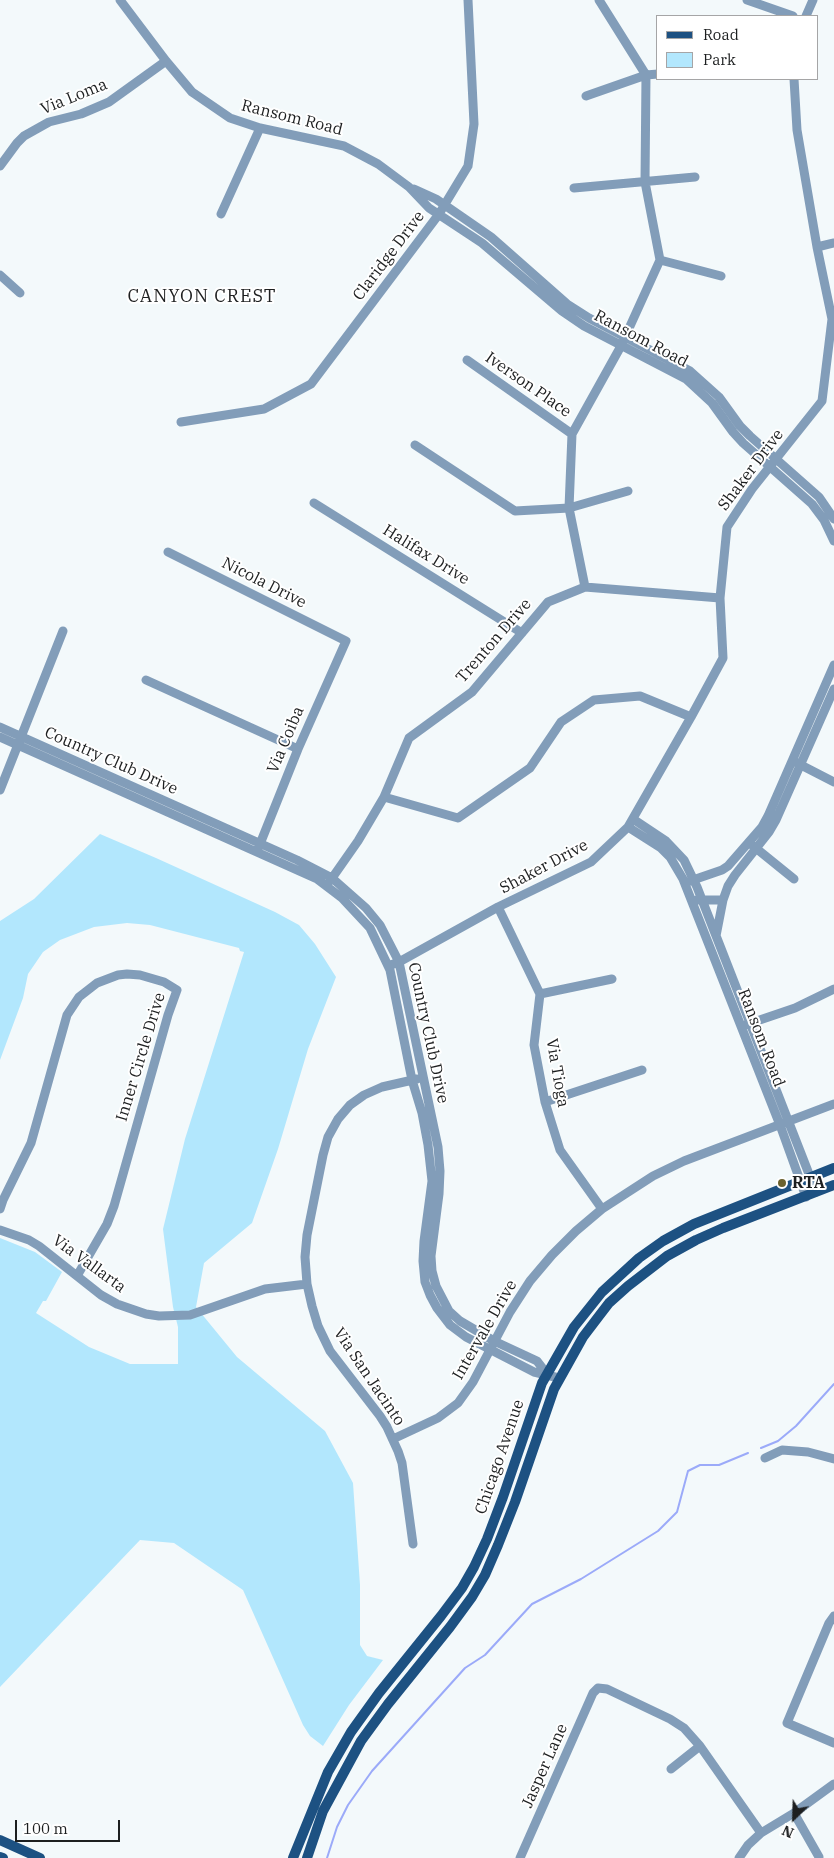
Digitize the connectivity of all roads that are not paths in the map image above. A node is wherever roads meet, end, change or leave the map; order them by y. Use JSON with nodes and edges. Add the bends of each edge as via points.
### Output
{"nodes":[{"id":1,"x":120,"y":0,"type":"edge"},
{"id":2,"x":468,"y":0,"type":"edge"},
{"id":3,"x":747,"y":0,"type":"edge"},
{"id":4,"x":813,"y":0,"type":"edge"},
{"id":5,"x":602,"y":1,"type":"edge"},
{"id":6,"x":790,"y":15,"type":"edge"},
{"id":7,"x":806,"y":15,"type":"edge"},
{"id":8,"x":166,"y":61,"type":"junction"},
{"id":9,"x":656,"y":74,"type":"edge"},
{"id":10,"x":646,"y":75,"type":"junction"},
{"id":11,"x":794,"y":80,"type":"edge"},
{"id":12,"x":586,"y":96,"type":"dead end"},
{"id":13,"x":260,"y":128,"type":"junction"},
{"id":14,"x":0,"y":166,"type":"edge"},
{"id":15,"x":695,"y":177,"type":"dead end"},
{"id":16,"x":645,"y":182,"type":"junction"},
{"id":17,"x":574,"y":188,"type":"dead end"},
{"id":18,"x":442,"y":210,"type":"junction"},
{"id":19,"x":221,"y":214,"type":"dead end"},
{"id":20,"x":834,"y":243,"type":"edge"},
{"id":21,"x":817,"y":247,"type":"junction"},
{"id":22,"x":660,"y":260,"type":"junction"},
{"id":23,"x":0,"y":275,"type":"edge"},
{"id":24,"x":720,"y":276,"type":"dead end"},
{"id":25,"x":20,"y":294,"type":"dead end"},
{"id":26,"x":626,"y":336,"type":"junction"},
{"id":27,"x":621,"y":346,"type":"junction"},
{"id":28,"x":467,"y":360,"type":"dead end"},
{"id":29,"x":181,"y":422,"type":"dead end"},
{"id":30,"x":572,"y":434,"type":"junction"},
{"id":31,"x":415,"y":445,"type":"dead end"},
{"id":32,"x":774,"y":463,"type":"junction"},
{"id":33,"x":628,"y":491,"type":"dead end"},
{"id":34,"x":314,"y":503,"type":"dead end"},
{"id":35,"x":569,"y":508,"type":"junction"},
{"id":36,"x":834,"y":519,"type":"edge"},
{"id":37,"x":834,"y":541,"type":"edge"},
{"id":38,"x":168,"y":552,"type":"dead end"},
{"id":39,"x":585,"y":587,"type":"junction"},
{"id":40,"x":720,"y":598,"type":"junction"},
{"id":41,"x":64,"y":631,"type":"dead end"},
{"id":42,"x":522,"y":633,"type":"junction"},
{"id":43,"x":346,"y":641,"type":"joint"},
{"id":44,"x":834,"y":665,"type":"edge"},
{"id":45,"x":146,"y":680,"type":"dead end"},
{"id":46,"x":834,"y":689,"type":"edge"},
{"id":47,"x":691,"y":717,"type":"junction"},
{"id":48,"x":0,"y":728,"type":"edge"},
{"id":49,"x":0,"y":737,"type":"edge"},
{"id":50,"x":20,"y":741,"type":"junction"},
{"id":51,"x":298,"y":749,"type":"junction"},
{"id":52,"x":796,"y":763,"type":"junction"},
{"id":53,"x":834,"y":782,"type":"edge"},
{"id":54,"x":0,"y":790,"type":"edge"},
{"id":55,"x":384,"y":797,"type":"junction"},
{"id":56,"x":631,"y":823,"type":"junction"},
{"id":57,"x":752,"y":845,"type":"junction"},
{"id":58,"x":259,"y":848,"type":"junction"},
{"id":59,"x":794,"y":879,"type":"dead end"},
{"id":60,"x":330,"y":881,"type":"junction"},
{"id":61,"x":695,"y":883,"type":"junction"},
{"id":62,"x":688,"y":891,"type":"junction"},
{"id":63,"x":723,"y":900,"type":"junction"},
{"id":64,"x":702,"y":901,"type":"junction"},
{"id":65,"x":498,"y":907,"type":"junction"},
{"id":66,"x":716,"y":936,"type":"junction"},
{"id":67,"x":399,"y":962,"type":"junction"},
{"id":68,"x":388,"y":966,"type":"junction"},
{"id":69,"x":612,"y":979,"type":"dead end"},
{"id":70,"x":834,"y":989,"type":"edge"},
{"id":71,"x":540,"y":994,"type":"junction"},
{"id":72,"x":750,"y":1023,"type":"junction"},
{"id":73,"x":740,"y":1026,"type":"junction"},
{"id":74,"x":642,"y":1070,"type":"dead end"},
{"id":75,"x":422,"y":1078,"type":"junction"},
{"id":76,"x":412,"y":1080,"type":"junction"},
{"id":77,"x":546,"y":1102,"type":"junction"},
{"id":78,"x":834,"y":1104,"type":"edge"},
{"id":79,"x":784,"y":1123,"type":"junction"},
{"id":80,"x":834,"y":1168,"type":"edge"},
{"id":81,"x":811,"y":1178,"type":"junction"},
{"id":82,"x":801,"y":1182,"type":"junction"},
{"id":83,"x":834,"y":1185,"type":"edge"},
{"id":84,"x":816,"y":1192,"type":"junction"},
{"id":85,"x":806,"y":1196,"type":"junction"},
{"id":86,"x":0,"y":1209,"type":"edge"},
{"id":87,"x":602,"y":1209,"type":"junction"},
{"id":88,"x":0,"y":1230,"type":"edge"},
{"id":89,"x":77,"y":1276,"type":"junction"},
{"id":90,"x":307,"y":1284,"type":"junction"},
{"id":91,"x":494,"y":1341,"type":"junction"},
{"id":92,"x":490,"y":1350,"type":"junction"},
{"id":93,"x":547,"y":1374,"type":"junction"},
{"id":94,"x":559,"y":1378,"type":"junction"},
{"id":95,"x":393,"y":1439,"type":"junction"},
{"id":96,"x":765,"y":1458,"type":"dead end"},
{"id":97,"x":834,"y":1459,"type":"edge"},
{"id":98,"x":413,"y":1544,"type":"dead end"},
{"id":99,"x":834,"y":1616,"type":"edge"},
{"id":100,"x":834,"y":1743,"type":"edge"},
{"id":101,"x":700,"y":1746,"type":"junction"},
{"id":102,"x":671,"y":1769,"type":"dead end"},
{"id":103,"x":834,"y":1784,"type":"edge"},
{"id":104,"x":794,"y":1813,"type":"junction"},
{"id":105,"x":761,"y":1833,"type":"junction"},
{"id":106,"x":0,"y":1840,"type":"edge"},
{"id":107,"x":819,"y":1857,"type":"edge"},
{"id":108,"x":40,"y":1858,"type":"edge"},
{"id":109,"x":293,"y":1858,"type":"edge"},
{"id":110,"x":308,"y":1858,"type":"edge"},
{"id":111,"x":520,"y":1858,"type":"edge"},
{"id":112,"x":739,"y":1858,"type":"edge"}],
"edges":[{"from":1,"to":8,"type":"street","name":"Ransom Road"},
{"from":2,"to":18,"type":"street","name":"Claridge Drive","via":[[474,124],[468,166]]},
{"from":3,"to":6,"type":"street"},
{"from":4,"to":7,"type":"street"},
{"from":5,"to":10,"type":"street"},
{"from":8,"to":13,"type":"street","name":"Ransom Road","via":[[192,92],[230,118]]},
{"from":8,"to":14,"type":"street","name":"Via Loma","via":[[109,102],[81,114],[49,122],[24,136]]},
{"from":9,"to":10,"type":"street"},
{"from":10,"to":12,"type":"street"},
{"from":10,"to":16,"type":"street"},
{"from":11,"to":21,"type":"street","name":"Shaker Drive","via":[[797,130]]},
{"from":13,"to":18,"type":"street","name":"Ransom Road","via":[[344,146],[378,164],[409,187],[429,208]]},
{"from":13,"to":19,"type":"street"},
{"from":15,"to":16,"type":"street"},
{"from":16,"to":17,"type":"street"},
{"from":16,"to":22,"type":"street"},
{"from":18,"to":26,"type":"street","name":"Ransom Road","via":[[491,237],[567,304]]},
{"from":18,"to":27,"type":"street","name":"Ransom Road","via":[[562,311]]},
{"from":18,"to":29,"type":"street","name":"Claridge Drive","via":[[312,384],[264,409]]},
{"from":20,"to":21,"type":"street"},
{"from":21,"to":32,"type":"street","name":"Shaker Drive","via":[[832,319],[822,401]]},
{"from":22,"to":24,"type":"street"},
{"from":22,"to":26,"type":"street"},
{"from":23,"to":25,"type":"street"},
{"from":26,"to":27,"type":"street"},
{"from":26,"to":32,"type":"street","name":"Ransom Road","via":[[690,371],[709,386]]},
{"from":27,"to":30,"type":"street"},
{"from":27,"to":32,"type":"street","name":"Ransom Road","via":[[686,379],[712,403],[733,432]]},
{"from":28,"to":30,"type":"street","name":"Iverson Place"},
{"from":30,"to":35,"type":"street"},
{"from":31,"to":35,"type":"street","via":[[515,511]]},
{"from":32,"to":36,"type":"street","name":"Ransom Road","via":[[819,497]]},
{"from":32,"to":37,"type":"street","name":"Ransom Road","via":[[812,504]]},
{"from":32,"to":40,"type":"street","name":"Shaker Drive","via":[[727,527]]},
{"from":33,"to":35,"type":"street"},
{"from":34,"to":42,"type":"street","name":"Halifax Drive"},
{"from":35,"to":39,"type":"street"},
{"from":38,"to":43,"type":"street","name":"Nicola Drive"},
{"from":39,"to":40,"type":"street","name":"Trenton Drive"},
{"from":39,"to":42,"type":"street","name":"Trenton Drive","via":[[548,602]]},
{"from":40,"to":47,"type":"street","name":"Shaker Drive","via":[[723,658]]},
{"from":41,"to":50,"type":"street"},
{"from":42,"to":55,"type":"street","name":"Trenton Drive","via":[[472,692],[409,738]]},
{"from":43,"to":51,"type":"street","name":"Via Coiba"},
{"from":44,"to":52,"type":"street"},
{"from":45,"to":51,"type":"street"},
{"from":46,"to":52,"type":"street"},
{"from":47,"to":55,"type":"street","via":[[640,696],[594,700],[561,722],[530,768],[458,818]]},
{"from":47,"to":56,"type":"street","name":"Shaker Drive"},
{"from":48,"to":50,"type":"street","name":"Country Club Drive"},
{"from":49,"to":50,"type":"street","name":"Country Club Drive"},
{"from":50,"to":54,"type":"street"},
{"from":50,"to":58,"type":"street","name":"Country Club Drive"},
{"from":51,"to":58,"type":"street","name":"Via Coiba"},
{"from":52,"to":53,"type":"street"},
{"from":52,"to":57,"type":"street","via":[[776,820],[769,832]]},
{"from":55,"to":60,"type":"street","name":"Trenton Drive"},
{"from":56,"to":61,"type":"street","name":"Ransom Road","via":[[666,841],[684,860]]},
{"from":56,"to":62,"type":"street","name":"Ransom Road","via":[[673,862]]},
{"from":56,"to":65,"type":"street","name":"Shaker Drive","via":[[591,862]]},
{"from":57,"to":59,"type":"street"},
{"from":57,"to":61,"type":"street","via":[[728,866]]},
{"from":57,"to":63,"type":"street"},
{"from":58,"to":60,"type":"street","name":"Country Club Drive"},
{"from":60,"to":67,"type":"street","name":"Country Club Drive","via":[[366,908],[380,925]]},
{"from":60,"to":68,"type":"street","name":"Country Club Drive","via":[[370,928]]},
{"from":61,"to":62,"type":"street"},
{"from":61,"to":64,"type":"street","name":"Ransom Road"},
{"from":62,"to":64,"type":"street"},
{"from":62,"to":73,"type":"street","name":"Ransom Road"},
{"from":63,"to":64,"type":"street"},
{"from":63,"to":66,"type":"street"},
{"from":64,"to":66,"type":"street","name":"Ransom Road"},
{"from":65,"to":67,"type":"street","name":"Shaker Drive"},
{"from":65,"to":71,"type":"street"},
{"from":66,"to":72,"type":"street","name":"Ransom Road"},
{"from":67,"to":68,"type":"street","name":"Shaker Drive"},
{"from":67,"to":75,"type":"street","name":"Country Club Drive"},
{"from":68,"to":76,"type":"street","name":"Country Club Drive"},
{"from":69,"to":71,"type":"street"},
{"from":70,"to":72,"type":"street","via":[[795,1008]]},
{"from":71,"to":77,"type":"street","name":"Via Tioga","via":[[534,1045]]},
{"from":72,"to":73,"type":"street"},
{"from":72,"to":79,"type":"street","name":"Ransom Road"},
{"from":73,"to":79,"type":"street","name":"Ransom Road"},
{"from":74,"to":77,"type":"street"},
{"from":75,"to":76,"type":"street","name":"Via San Jacinto"},
{"from":75,"to":91,"type":"street","name":"Country Club Drive","via":[[440,1171],[432,1271],[440,1297],[449,1311]]},
{"from":76,"to":90,"type":"street","name":"Via San Jacinto","via":[[364,1094],[338,1118],[328,1138],[307,1235]]},
{"from":76,"to":92,"type":"street","name":"Country Club Drive","via":[[432,1166],[424,1241],[425,1282],[437,1308],[450,1325]]},
{"from":77,"to":87,"type":"street","name":"Via Tioga","via":[[560,1150]]},
{"from":78,"to":79,"type":"street","name":"Intervale Drive"},
{"from":79,"to":81,"type":"street","name":"Ransom Road"},
{"from":79,"to":82,"type":"street","name":"Ransom Road"},
{"from":79,"to":87,"type":"street","name":"Intervale Drive","via":[[676,1165]]},
{"from":80,"to":81,"type":"main road","name":"Chicago Avenue"},
{"from":81,"to":82,"type":"main road","name":"Chicago Avenue"},
{"from":81,"to":84,"type":"street","name":"Ransom Road"},
{"from":82,"to":85,"type":"street","name":"Ransom Road"},
{"from":82,"to":93,"type":"main road","name":"Chicago Avenue","via":[[694,1224],[639,1258],[602,1292],[574,1327]]},
{"from":83,"to":84,"type":"main road","name":"Chicago Avenue"},
{"from":84,"to":85,"type":"main road","name":"Chicago Avenue"},
{"from":85,"to":94,"type":"main road","name":"Chicago Avenue","via":[[696,1240],[644,1272],[609,1303],[583,1337]]},
{"from":86,"to":89,"type":"street","name":"Inner Circle Drive","via":[[31,1143],[67,1015],[79,997],[98,983],[127,974],[164,982],[177,990],[114,1206]]},
{"from":87,"to":91,"type":"street","name":"Intervale Drive","via":[[570,1237],[530,1281]]},
{"from":88,"to":89,"type":"street","name":"Via Vallarta","via":[[29,1240]]},
{"from":89,"to":90,"type":"street","name":"Via Vallarta","via":[[117,1304],[160,1316],[190,1315],[265,1289]]},
{"from":90,"to":95,"type":"street","name":"Via San Jacinto","via":[[318,1326],[330,1351],[380,1416]]},
{"from":91,"to":92,"type":"street","name":"Intervale Drive"},
{"from":91,"to":93,"type":"street","name":"Country Club Drive","via":[[537,1361]]},
{"from":92,"to":93,"type":"street","name":"Country Club Drive","via":[[534,1372]]},
{"from":92,"to":95,"type":"street","name":"Intervale Drive","via":[[458,1402],[438,1418]]},
{"from":93,"to":94,"type":"street","name":"Country Club Drive"},
{"from":93,"to":109,"type":"main road","name":"Chicago Avenue","via":[[474,1567],[442,1616],[351,1732],[328,1772]]},
{"from":94,"to":110,"type":"main road","name":"Chicago Avenue","via":[[502,1537],[485,1575],[450,1627],[361,1741],[323,1811]]},
{"from":95,"to":98,"type":"street","name":"Via San Jacinto","via":[[402,1463]]},
{"from":96,"to":97,"type":"street","via":[[782,1450]]},
{"from":99,"to":100,"type":"street","via":[[828,1623],[787,1723]]},
{"from":101,"to":102,"type":"street"},
{"from":101,"to":105,"type":"street"},
{"from":101,"to":111,"type":"street","name":"Jasper Lane","via":[[684,1728],[670,1719],[607,1689],[598,1688]]},
{"from":103,"to":104,"type":"street"},
{"from":104,"to":105,"type":"street"},
{"from":104,"to":107,"type":"street"},
{"from":105,"to":112,"type":"street"},
{"from":106,"to":108,"type":"main road"}]}
